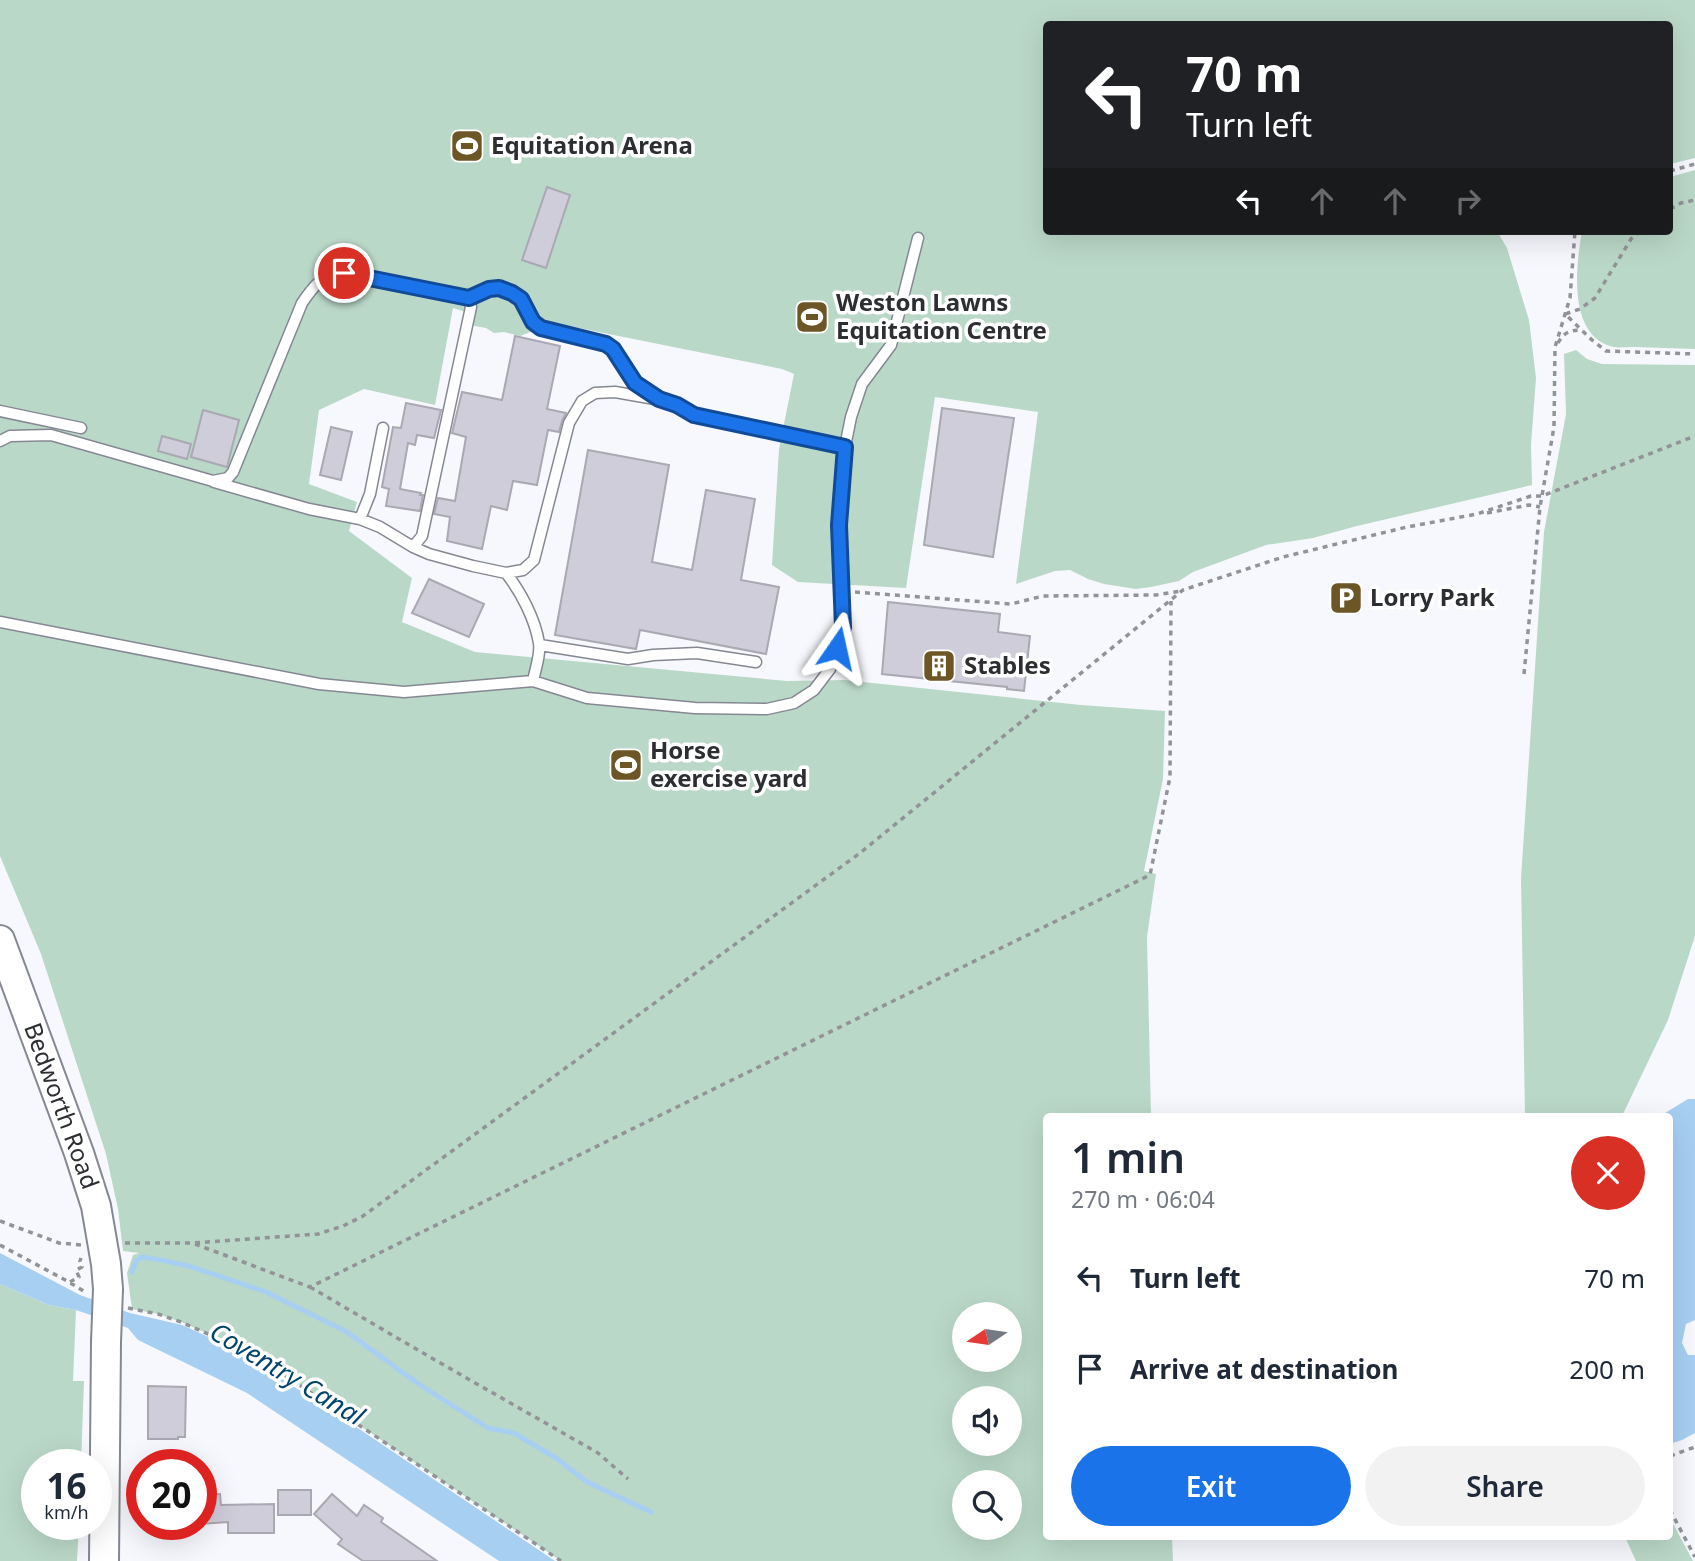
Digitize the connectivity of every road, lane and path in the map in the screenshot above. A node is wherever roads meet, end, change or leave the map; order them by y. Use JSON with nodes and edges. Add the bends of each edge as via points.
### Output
{"nodes":[{"id":1,"x":1695,"y":164,"type":"edge"},
{"id":2,"x":1673,"y":170,"type":"edge"},
{"id":3,"x":1695,"y":200,"type":"edge"},
{"id":4,"x":1673,"y":207,"type":"edge"},
{"id":5,"x":1575,"y":235,"type":"edge"},
{"id":6,"x":1636,"y":235,"type":"edge"},
{"id":7,"x":918,"y":238,"type":"dead end"},
{"id":8,"x":469,"y":298,"type":"junction"},
{"id":9,"x":1565,"y":314,"type":"junction"},
{"id":10,"x":1583,"y":330,"type":"junction"},
{"id":11,"x":1555,"y":347,"type":"junction"},
{"id":12,"x":1695,"y":354,"type":"edge"},
{"id":13,"x":659,"y":399,"type":"junction"},
{"id":14,"x":0,"y":411,"type":"edge"},
{"id":15,"x":80,"y":428,"type":"dead end"},
{"id":16,"x":383,"y":428,"type":"dead end"},
{"id":17,"x":1695,"y":436,"type":"edge"},
{"id":18,"x":0,"y":441,"type":"edge"},
{"id":19,"x":845,"y":447,"type":"junction"},
{"id":20,"x":213,"y":481,"type":"junction"},
{"id":21,"x":1542,"y":496,"type":"junction"},
{"id":22,"x":1540,"y":507,"type":"junction"},
{"id":23,"x":1476,"y":514,"type":"junction"},
{"id":24,"x":360,"y":519,"type":"junction"},
{"id":25,"x":413,"y":547,"type":"junction"},
{"id":26,"x":506,"y":573,"type":"junction"},
{"id":27,"x":1182,"y":590,"type":"junction"},
{"id":28,"x":843,"y":591,"type":"junction"},
{"id":29,"x":1171,"y":601,"type":"junction"},
{"id":30,"x":0,"y":622,"type":"edge"},
{"id":31,"x":540,"y":645,"type":"junction"},
{"id":32,"x":756,"y":662,"type":"dead end"},
{"id":33,"x":1524,"y":674,"type":"dead end"},
{"id":34,"x":533,"y":681,"type":"junction"},
{"id":35,"x":0,"y":940,"type":"edge"},
{"id":36,"x":0,"y":1221,"type":"edge"},
{"id":37,"x":193,"y":1243,"type":"junction"},
{"id":38,"x":0,"y":1245,"type":"edge"},
{"id":39,"x":94,"y":1245,"type":"junction"},
{"id":40,"x":69,"y":1282,"type":"junction"},
{"id":41,"x":103,"y":1287,"type":"junction"},
{"id":42,"x":310,"y":1287,"type":"junction"},
{"id":43,"x":128,"y":1308,"type":"dead end"},
{"id":44,"x":1695,"y":1447,"type":"edge"},
{"id":45,"x":1673,"y":1456,"type":"edge"},
{"id":46,"x":628,"y":1479,"type":"dead end"},
{"id":47,"x":1673,"y":1516,"type":"edge"},
{"id":48,"x":1695,"y":1557,"type":"edge"},
{"id":49,"x":104,"y":1561,"type":"edge"},
{"id":50,"x":561,"y":1561,"type":"edge"}],
"edges":[{"from":1,"to":2,"type":"path"},
{"from":3,"to":4,"type":"path"},
{"from":5,"to":9,"type":"path"},
{"from":6,"to":9,"type":"path","via":[[1595,298]]},
{"from":7,"to":19,"type":"lane","via":[[891,345],[862,384]]},
{"from":8,"to":13,"type":"lane","via":[[489,289],[512,293],[541,328],[613,349],[635,383]]},
{"from":8,"to":20,"type":"lane","via":[[344,273],[327,276],[302,303],[233,472]]},
{"from":8,"to":25,"type":"lane","via":[[471,307],[422,536]]},
{"from":9,"to":10,"type":"path"},
{"from":9,"to":11,"type":"path"},
{"from":10,"to":11,"type":"path","via":[[1563,334]]},
{"from":10,"to":12,"type":"path","via":[[1606,351]]},
{"from":11,"to":21,"type":"path","via":[[1554,427]]},
{"from":13,"to":19,"type":"lane","via":[[694,415]]},
{"from":13,"to":26,"type":"lane","via":[[595,393],[582,401],[569,423],[534,560],[523,570]]},
{"from":14,"to":15,"type":"lane"},
{"from":16,"to":24,"type":"lane","via":[[370,494]]},
{"from":17,"to":21,"type":"path"},
{"from":18,"to":20,"type":"lane","via":[[9,436],[51,435]]},
{"from":19,"to":28,"type":"lane","via":[[839,525]]},
{"from":20,"to":24,"type":"lane"},
{"from":21,"to":22,"type":"path"},
{"from":21,"to":23,"type":"path"},
{"from":22,"to":23,"type":"path"},
{"from":22,"to":33,"type":"path"},
{"from":23,"to":27,"type":"path","via":[[1334,544]]},
{"from":24,"to":25,"type":"lane"},
{"from":25,"to":26,"type":"lane"},
{"from":26,"to":31,"type":"lane","via":[[520,591]]},
{"from":27,"to":28,"type":"path","via":[[1156,595],[1043,596],[1011,604]]},
{"from":27,"to":29,"type":"path"},
{"from":28,"to":34,"type":"lane","via":[[843,627],[830,669],[814,690],[794,703],[767,709],[587,698]]},
{"from":29,"to":37,"type":"path","via":[[860,853],[363,1216],[318,1234]]},
{"from":29,"to":42,"type":"path","via":[[1170,777],[1150,875]]},
{"from":30,"to":34,"type":"lane","via":[[319,684],[404,692]]},
{"from":31,"to":32,"type":"lane","via":[[628,659],[697,653]]},
{"from":31,"to":34,"type":"lane"},
{"from":35,"to":39,"type":"main road","name":"Bedworth Road","via":[[96,1206]]},
{"from":36,"to":39,"type":"path","via":[[59,1243]]},
{"from":37,"to":39,"type":"path"},
{"from":37,"to":42,"type":"path"},
{"from":38,"to":40,"type":"path"},
{"from":39,"to":40,"type":"path","via":[[80,1261],[79,1277]]},
{"from":39,"to":41,"type":"main road","name":"Bedworth Road"},
{"from":40,"to":41,"type":"path","via":[[83,1291]]},
{"from":41,"to":49,"type":"main road","name":"Bedworth Road","bridge":true},
{"from":42,"to":46,"type":"path","via":[[598,1452]]},
{"from":43,"to":50,"type":"path","via":[[181,1321],[276,1369]]},
{"from":44,"to":45,"type":"path"},
{"from":47,"to":48,"type":"path"}]}
